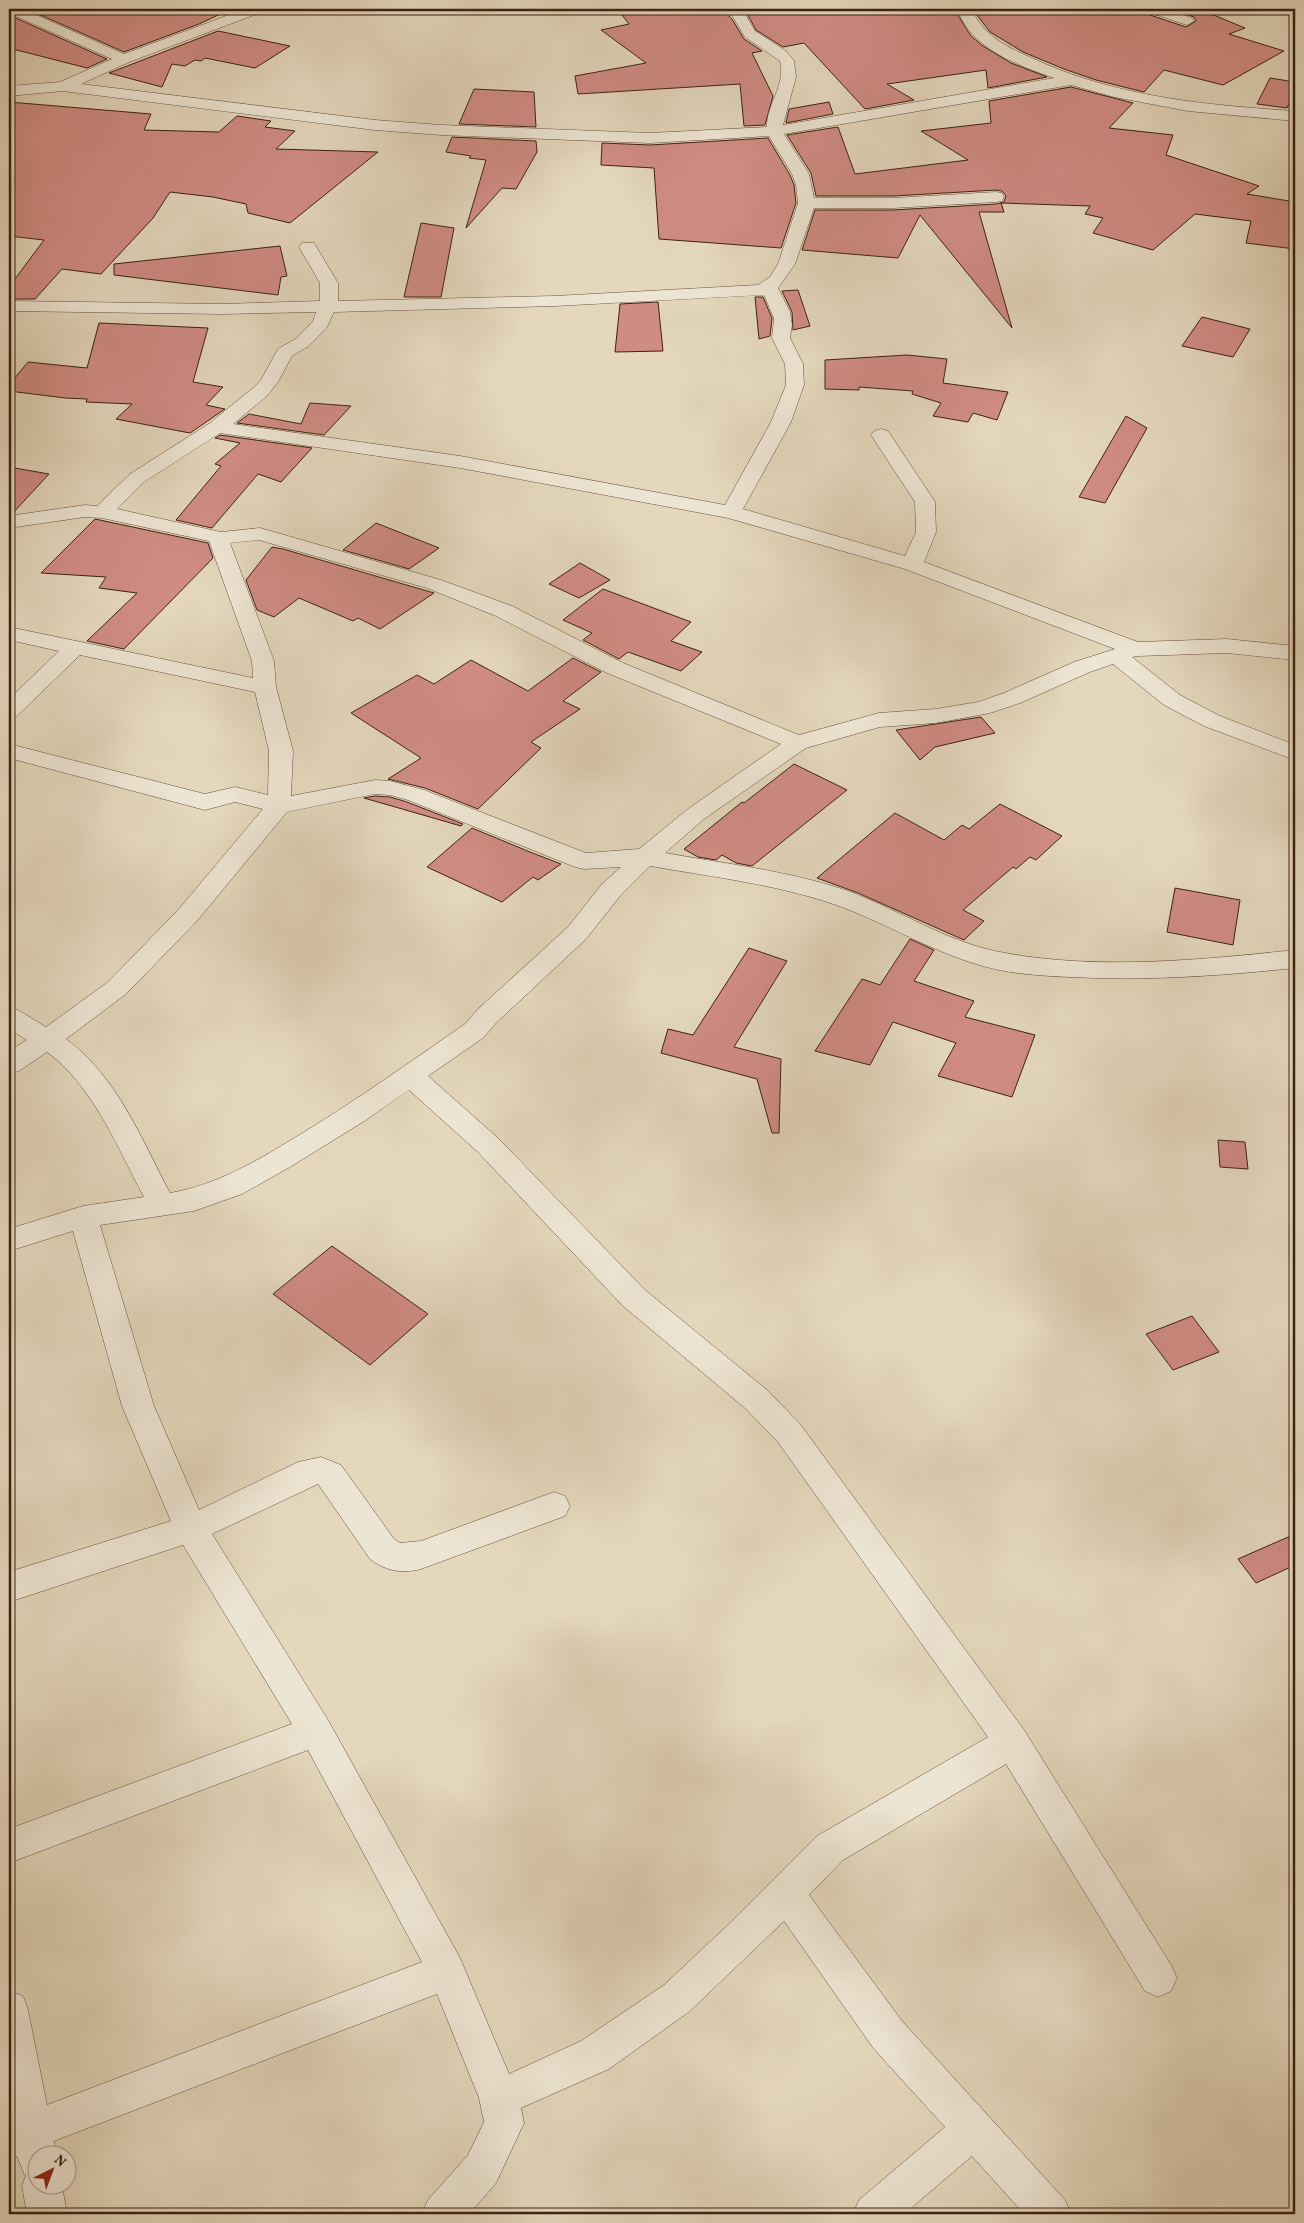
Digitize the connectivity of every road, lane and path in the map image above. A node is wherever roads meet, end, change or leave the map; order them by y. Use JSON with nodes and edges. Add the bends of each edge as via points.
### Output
{"nodes":[{"id":1,"x":12,"y":9,"type":"edge"},
{"id":2,"x":258,"y":9,"type":"edge"},
{"id":3,"x":735,"y":9,"type":"edge"},
{"id":4,"x":965,"y":9,"type":"edge"},
{"id":5,"x":1153,"y":9,"type":"edge"},
{"id":6,"x":1187,"y":20,"type":"dead end"},
{"id":7,"x":124,"y":59,"type":"junction"},
{"id":8,"x":1071,"y":80,"type":"junction"},
{"id":9,"x":63,"y":86,"type":"junction"},
{"id":10,"x":9,"y":91,"type":"edge"},
{"id":11,"x":1295,"y":116,"type":"edge"},
{"id":12,"x":775,"y":131,"type":"junction"},
{"id":13,"x":996,"y":197,"type":"dead end"},
{"id":14,"x":806,"y":203,"type":"junction"},
{"id":15,"x":308,"y":247,"type":"dead end"},
{"id":16,"x":770,"y":287,"type":"junction"},
{"id":17,"x":9,"y":306,"type":"edge"},
{"id":18,"x":328,"y":306,"type":"junction"},
{"id":19,"x":217,"y":427,"type":"junction"},
{"id":20,"x":881,"y":436,"type":"dead end"},
{"id":21,"x":102,"y":512,"type":"junction"},
{"id":22,"x":731,"y":512,"type":"junction"},
{"id":23,"x":9,"y":522,"type":"edge"},
{"id":24,"x":218,"y":538,"type":"junction"},
{"id":25,"x":912,"y":564,"type":"junction"},
{"id":26,"x":9,"y":634,"type":"edge"},
{"id":27,"x":76,"y":647,"type":"junction"},
{"id":28,"x":1127,"y":652,"type":"junction"},
{"id":29,"x":1295,"y":653,"type":"edge"},
{"id":30,"x":264,"y":687,"type":"junction"},
{"id":31,"x":9,"y":711,"type":"edge"},
{"id":32,"x":798,"y":743,"type":"junction"},
{"id":33,"x":9,"y":751,"type":"edge"},
{"id":34,"x":1295,"y":754,"type":"edge"},
{"id":35,"x":279,"y":806,"type":"junction"},
{"id":36,"x":645,"y":857,"type":"junction"},
{"id":37,"x":1295,"y":959,"type":"edge"},
{"id":38,"x":9,"y":1017,"type":"edge"},
{"id":39,"x":46,"y":1040,"type":"junction"},
{"id":40,"x":9,"y":1064,"type":"edge"},
{"id":41,"x":411,"y":1076,"type":"junction"},
{"id":42,"x":162,"y":1204,"type":"junction"},
{"id":43,"x":82,"y":1217,"type":"junction"},
{"id":44,"x":9,"y":1240,"type":"edge"},
{"id":45,"x":554,"y":1506,"type":"dead end"},
{"id":46,"x":191,"y":1529,"type":"junction"},
{"id":47,"x":9,"y":1587,"type":"edge"},
{"id":48,"x":316,"y":1731,"type":"junction"},
{"id":49,"x":1012,"y":1742,"type":"junction"},
{"id":50,"x":9,"y":1846,"type":"edge"},
{"id":51,"x":785,"y":1892,"type":"junction"},
{"id":52,"x":447,"y":1972,"type":"junction"},
{"id":53,"x":1158,"y":1978,"type":"dead end"},
{"id":54,"x":9,"y":2010,"type":"edge"},
{"id":55,"x":499,"y":2098,"type":"junction"},
{"id":56,"x":972,"y":2130,"type":"junction"},
{"id":57,"x":26,"y":2143,"type":"edge"},
{"id":58,"x":44,"y":2196,"type":"edge"},
{"id":59,"x":47,"y":2214,"type":"edge"},
{"id":60,"x":442,"y":2214,"type":"edge"},
{"id":61,"x":873,"y":2214,"type":"edge"},
{"id":62,"x":1051,"y":2214,"type":"edge"}],
"edges":[{"from":1,"to":7,"type":"street"},
{"from":2,"to":7,"type":"street"},
{"from":3,"to":12,"type":"street","via":[[752,36],[786,59],[789,68]]},
{"from":4,"to":8,"type":"street","via":[[985,39],[1034,66]]},
{"from":5,"to":6,"type":"street"},
{"from":7,"to":9,"type":"street"},
{"from":8,"to":11,"type":"street","via":[[1154,100],[1264,115]]},
{"from":8,"to":12,"type":"street"},
{"from":9,"to":10,"type":"street"},
{"from":9,"to":12,"type":"street","via":[[374,125],[442,130],[650,138]]},
{"from":12,"to":14,"type":"street","via":[[802,177]]},
{"from":13,"to":14,"type":"street","via":[[893,203]]},
{"from":14,"to":16,"type":"street","via":[[792,252]]},
{"from":15,"to":18,"type":"street","via":[[328,283]]},
{"from":16,"to":18,"type":"street","via":[[555,301]]},
{"from":16,"to":22,"type":"street","via":[[780,308],[785,328],[781,338],[794,364],[795,385],[781,422]]},
{"from":17,"to":18,"type":"street","via":[[222,309]]},
{"from":18,"to":19,"type":"street","via":[[321,323],[303,342],[285,353],[264,387]]},
{"from":19,"to":21,"type":"street","via":[[136,478]]},
{"from":19,"to":22,"type":"street","via":[[460,462]]},
{"from":20,"to":25,"type":"street","via":[[925,502],[926,532]]},
{"from":21,"to":23,"type":"street","via":[[85,511]]},
{"from":21,"to":24,"type":"street"},
{"from":22,"to":25,"type":"street"},
{"from":24,"to":30,"type":"street","via":[[263,661]]},
{"from":24,"to":32,"type":"street","via":[[260,534],[434,584],[504,611],[615,668]]},
{"from":25,"to":28,"type":"street"},
{"from":26,"to":27,"type":"street"},
{"from":27,"to":30,"type":"street"},
{"from":27,"to":31,"type":"street"},
{"from":28,"to":29,"type":"street","via":[[1227,646]]},
{"from":28,"to":32,"type":"street","via":[[982,708],[936,716],[879,720]]},
{"from":28,"to":34,"type":"street","via":[[1172,700],[1212,721]]},
{"from":30,"to":35,"type":"street","via":[[280,751]]},
{"from":32,"to":36,"type":"street","via":[[696,814]]},
{"from":33,"to":35,"type":"street","via":[[205,802],[234,794]]},
{"from":35,"to":36,"type":"street","via":[[375,787],[390,788],[441,804],[584,861]]},
{"from":35,"to":39,"type":"street","via":[[156,950],[117,988]]},
{"from":36,"to":37,"type":"street","via":[[828,893],[948,945],[1004,962],[1050,968],[1128,970],[1206,968]]},
{"from":36,"to":41,"type":"street","via":[[611,890],[577,933],[474,1031]]},
{"from":38,"to":39,"type":"street"},
{"from":39,"to":40,"type":"street"},
{"from":39,"to":42,"type":"street","via":[[77,1063],[100,1091]]},
{"from":41,"to":42,"type":"street","via":[[356,1114],[232,1186],[194,1200]]},
{"from":41,"to":49,"type":"street","via":[[488,1145],[634,1298],[756,1398],[789,1434]]},
{"from":42,"to":43,"type":"street"},
{"from":43,"to":44,"type":"street"},
{"from":43,"to":46,"type":"street","via":[[138,1406]]},
{"from":45,"to":46,"type":"street","via":[[404,1559],[390,1556],[382,1549],[330,1476],[321,1470],[309,1472]]},
{"from":46,"to":47,"type":"street"},
{"from":46,"to":48,"type":"street"},
{"from":48,"to":50,"type":"street"},
{"from":48,"to":52,"type":"street"},
{"from":49,"to":51,"type":"street","via":[[830,1848]]},
{"from":49,"to":53,"type":"street"},
{"from":51,"to":55,"type":"street","via":[[677,1998],[595,2055]]},
{"from":51,"to":56,"type":"street","via":[[888,2035]]},
{"from":52,"to":55,"type":"street"},
{"from":52,"to":57,"type":"street"},
{"from":54,"to":57,"type":"street"},
{"from":55,"to":60,"type":"street","via":[[504,2123],[482,2169]]},
{"from":56,"to":61,"type":"street"},
{"from":56,"to":62,"type":"street"},
{"from":58,"to":59,"type":"street"}]}
